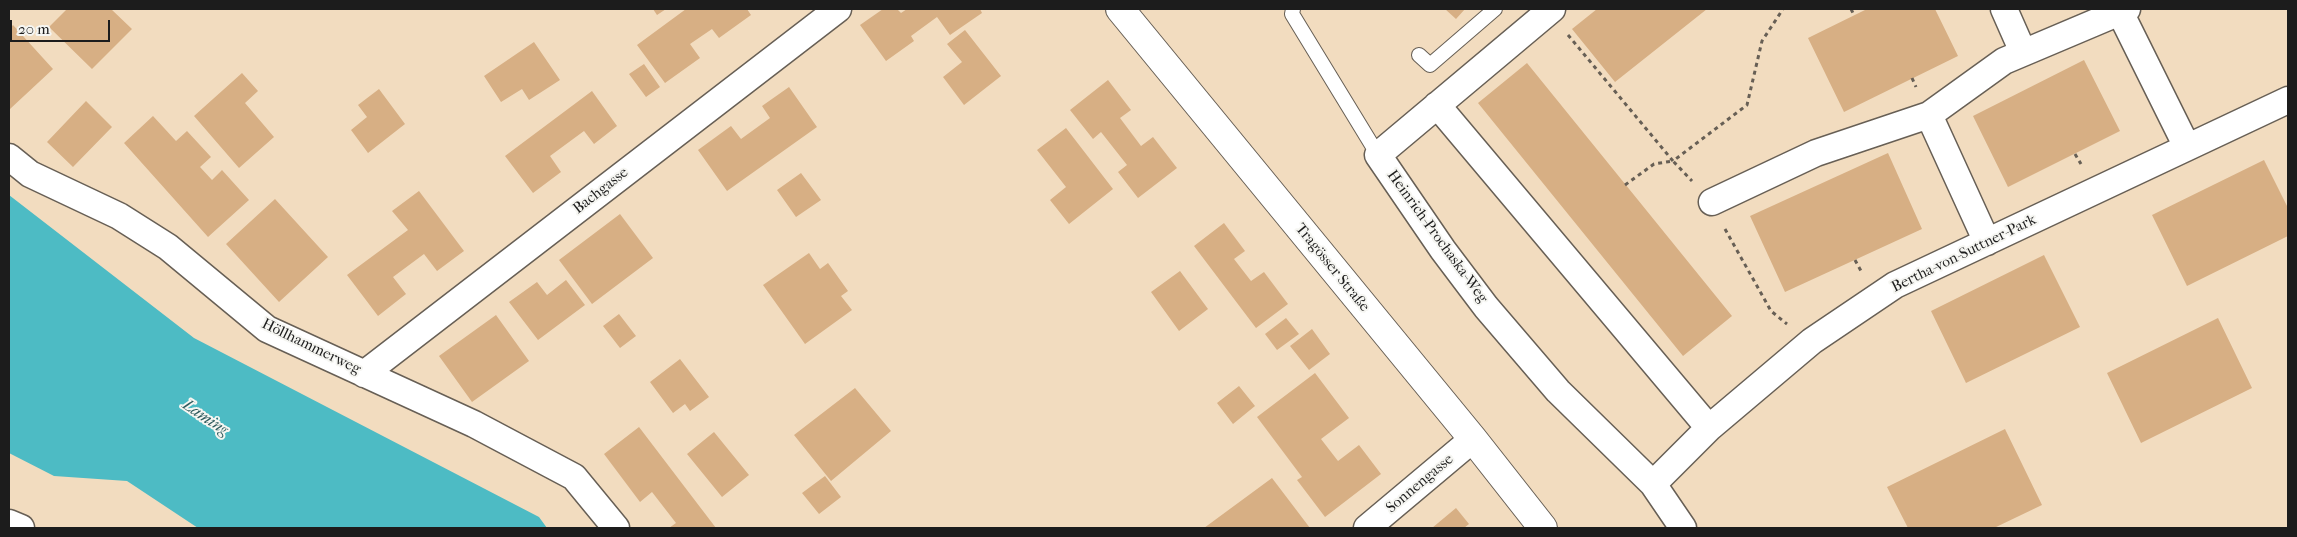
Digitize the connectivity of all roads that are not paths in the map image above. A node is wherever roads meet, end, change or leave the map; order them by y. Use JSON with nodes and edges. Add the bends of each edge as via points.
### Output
{"nodes":[{"id":1,"x":838,"y":9,"type":"edge"},
{"id":2,"x":1120,"y":9,"type":"edge"},
{"id":3,"x":1293,"y":9,"type":"edge"},
{"id":4,"x":1495,"y":9,"type":"edge"},
{"id":5,"x":2004,"y":9,"type":"edge"},
{"id":6,"x":1550,"y":10,"type":"edge"},
{"id":7,"x":2124,"y":10,"type":"edge"},
{"id":8,"x":2024,"y":52,"type":"junction"},
{"id":9,"x":1419,"y":55,"type":"dead end"},
{"id":10,"x":2288,"y":100,"type":"edge"},
{"id":11,"x":1437,"y":105,"type":"junction"},
{"id":12,"x":1929,"y":115,"type":"junction"},
{"id":13,"x":2187,"y":147,"type":"junction"},
{"id":14,"x":1378,"y":154,"type":"junction"},
{"id":15,"x":9,"y":157,"type":"edge"},
{"id":16,"x":1712,"y":202,"type":"road end"},
{"id":17,"x":1988,"y":242,"type":"junction"},
{"id":18,"x":364,"y":374,"type":"junction"},
{"id":19,"x":1709,"y":428,"type":"junction"},
{"id":20,"x":1473,"y":439,"type":"junction"},
{"id":21,"x":1653,"y":484,"type":"junction"},
{"id":22,"x":9,"y":523,"type":"edge"},
{"id":23,"x":21,"y":528,"type":"edge"},
{"id":24,"x":616,"y":528,"type":"edge"},
{"id":25,"x":1367,"y":528,"type":"edge"},
{"id":26,"x":1543,"y":528,"type":"edge"},
{"id":27,"x":1683,"y":528,"type":"edge"}],
"edges":[{"from":1,"to":18,"type":"street","name":"Bachgasse"},
{"from":2,"to":20,"type":"main road","name":"Tragösser Straße"},
{"from":3,"to":14,"type":"lane","via":[[1292,14]]},
{"from":4,"to":9,"type":"lane","via":[[1430,65]]},
{"from":5,"to":8,"type":"street"},
{"from":6,"to":11,"type":"street","name":"Heinrich-Prochaska-Weg"},
{"from":7,"to":8,"type":"street"},
{"from":7,"to":13,"type":"street"},
{"from":8,"to":12,"type":"street","via":[[2004,61]]},
{"from":10,"to":13,"type":"street","name":"Bertha-von-Suttner-Park"},
{"from":11,"to":14,"type":"street","name":"Heinrich-Prochaska-Weg"},
{"from":11,"to":19,"type":"street"},
{"from":12,"to":16,"type":"street","via":[[1816,153]]},
{"from":12,"to":17,"type":"street"},
{"from":13,"to":17,"type":"street","name":"Bertha-von-Suttner-Park"},
{"from":14,"to":21,"type":"street","name":"Heinrich-Prochaska-Weg","via":[[1486,307],[1558,391]]},
{"from":15,"to":18,"type":"street","name":"Höllhammerweg","via":[[30,174],[120,216],[168,247],[267,329]]},
{"from":17,"to":19,"type":"street","name":"Bertha-von-Suttner-Park","via":[[1895,285],[1812,341]]},
{"from":18,"to":24,"type":"street","name":"Höllhammerweg","via":[[474,424],[574,476]]},
{"from":19,"to":21,"type":"street","name":"Bertha-von-Suttner-Park"},
{"from":20,"to":25,"type":"street","name":"Sonnengasse"},
{"from":20,"to":26,"type":"main road","name":"Tragösser Straße"},
{"from":21,"to":27,"type":"street","name":"Heinrich-Prochaska-Weg"},
{"from":22,"to":23,"type":"street"}]}
